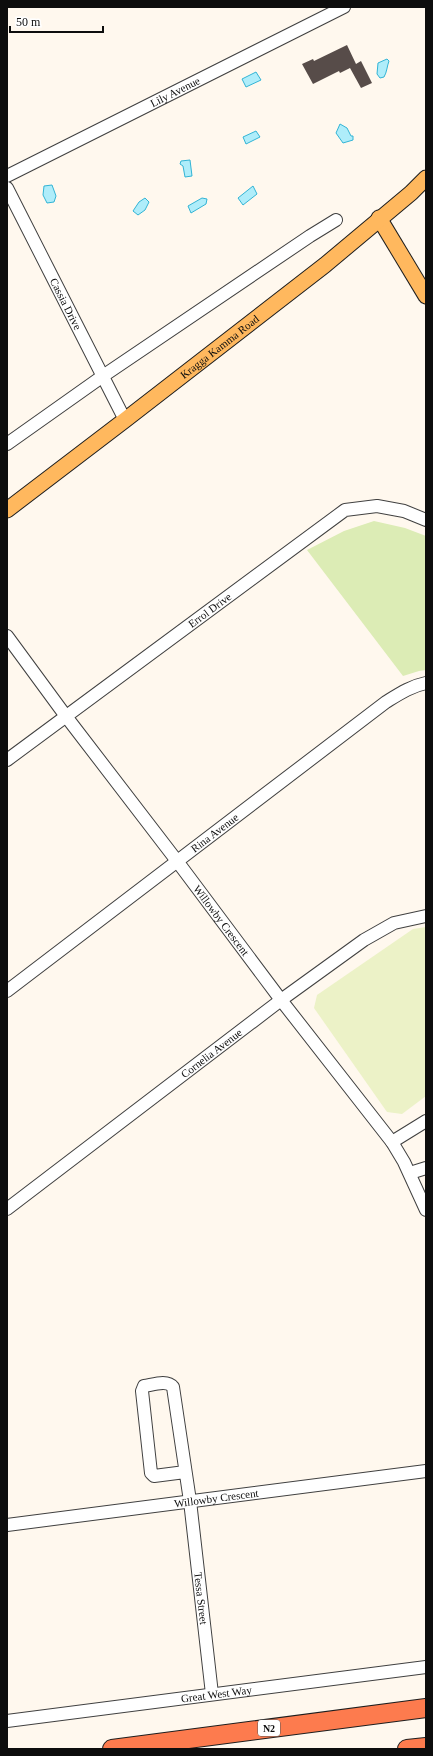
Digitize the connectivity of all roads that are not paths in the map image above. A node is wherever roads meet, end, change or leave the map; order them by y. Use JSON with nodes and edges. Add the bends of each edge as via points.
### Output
{"nodes":[{"id":1,"x":344,"y":7,"type":"edge"},
{"id":2,"x":7,"y":176,"type":"edge"},
{"id":3,"x":426,"y":178,"type":"edge"},
{"id":4,"x":7,"y":188,"type":"edge"},
{"id":5,"x":379,"y":218,"type":"junction"},
{"id":6,"x":336,"y":220,"type":"dead end"},
{"id":7,"x":426,"y":296,"type":"edge"},
{"id":8,"x":103,"y":376,"type":"junction"},
{"id":9,"x":125,"y":420,"type":"junction"},
{"id":10,"x":7,"y":444,"type":"edge"},
{"id":11,"x":7,"y":510,"type":"edge"},
{"id":12,"x":426,"y":520,"type":"edge"},
{"id":13,"x":7,"y":636,"type":"edge"},
{"id":14,"x":426,"y":684,"type":"edge"},
{"id":15,"x":66,"y":715,"type":"junction"},
{"id":16,"x":7,"y":760,"type":"edge"},
{"id":17,"x":178,"y":860,"type":"junction"},
{"id":18,"x":426,"y":916,"type":"edge"},
{"id":19,"x":7,"y":991,"type":"edge"},
{"id":20,"x":281,"y":1000,"type":"junction"},
{"id":21,"x":426,"y":1121,"type":"edge"},
{"id":22,"x":392,"y":1142,"type":"junction"},
{"id":23,"x":426,"y":1168,"type":"edge"},
{"id":24,"x":410,"y":1173,"type":"junction"},
{"id":25,"x":7,"y":1209,"type":"edge"},
{"id":26,"x":426,"y":1209,"type":"edge"},
{"id":27,"x":426,"y":1471,"type":"edge"},
{"id":28,"x":185,"y":1472,"type":"junction"},
{"id":29,"x":190,"y":1501,"type":"junction"},
{"id":30,"x":7,"y":1525,"type":"edge"},
{"id":31,"x":426,"y":1667,"type":"edge"},
{"id":32,"x":212,"y":1694,"type":"junction"},
{"id":33,"x":426,"y":1708,"type":"edge"},
{"id":34,"x":7,"y":1721,"type":"edge"},
{"id":35,"x":426,"y":1747,"type":"edge"},
{"id":36,"x":112,"y":1749,"type":"edge"},
{"id":37,"x":407,"y":1749,"type":"edge"}],
"edges":[{"from":1,"to":2,"type":"street","name":"Lily Avenue"},
{"from":3,"to":5,"type":"main road","name":"Kragga Kamma Road"},
{"from":4,"to":8,"type":"street","name":"Cassia Drive"},
{"from":5,"to":7,"type":"main road"},
{"from":5,"to":9,"type":"main road","name":"Kragga Kamma Road","via":[[325,265]]},
{"from":6,"to":8,"type":"street"},
{"from":8,"to":9,"type":"street","name":"Cassia Drive"},
{"from":8,"to":10,"type":"street"},
{"from":9,"to":11,"type":"main road","name":"Kragga Kamma Road"},
{"from":12,"to":15,"type":"street","name":"Errol Drive","via":[[404,511],[377,506],[345,510]]},
{"from":13,"to":15,"type":"street","name":"Willowby Crescent"},
{"from":14,"to":17,"type":"street","name":"Rina Avenue","via":[[402,692],[386,702]]},
{"from":15,"to":16,"type":"street","name":"Errol Drive"},
{"from":15,"to":17,"type":"street","name":"Willowby Crescent"},
{"from":17,"to":19,"type":"street","name":"Rina Avenue"},
{"from":17,"to":20,"type":"street","name":"Willowby Crescent"},
{"from":18,"to":20,"type":"street","name":"Cornelia Avenue","via":[[394,923],[364,940]]},
{"from":20,"to":22,"type":"street","name":"Willowby Crescent"},
{"from":20,"to":25,"type":"street","name":"Cornelia Avenue"},
{"from":21,"to":22,"type":"street"},
{"from":22,"to":24,"type":"street","name":"Willowby Crescent"},
{"from":23,"to":24,"type":"street"},
{"from":24,"to":26,"type":"street","name":"Willowby Crescent"},
{"from":27,"to":29,"type":"street","name":"Willowby Crescent"},
{"from":28,"to":28,"type":"street","name":"Tessa Street","via":[[154,1476],[151,1473],[142,1391],[144,1386],[167,1382],[173,1386]]},
{"from":28,"to":29,"type":"street","name":"Tessa Street"},
{"from":29,"to":30,"type":"street","name":"Willowby Crescent"},
{"from":29,"to":32,"type":"street","name":"Tessa Street"},
{"from":31,"to":32,"type":"street","name":"Great West Way"},
{"from":32,"to":34,"type":"street","name":"Great West Way"},
{"from":33,"to":36,"type":"highway","number":"N2"},
{"from":35,"to":37,"type":"highway"}]}
